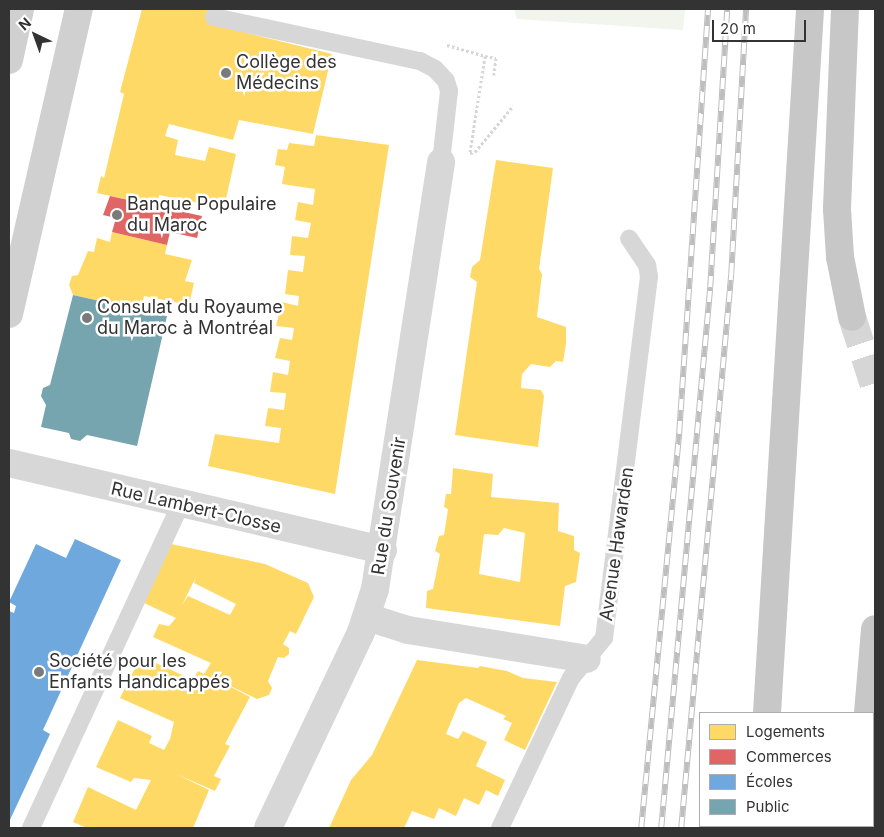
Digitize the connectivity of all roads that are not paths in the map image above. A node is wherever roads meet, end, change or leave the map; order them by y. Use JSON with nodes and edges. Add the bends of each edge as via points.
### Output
{"nodes":[{"id":1,"x":20,"y":9,"type":"edge"},
{"id":2,"x":79,"y":9,"type":"edge"},
{"id":3,"x":810,"y":9,"type":"edge"},
{"id":4,"x":846,"y":9,"type":"edge"},
{"id":5,"x":214,"y":17,"type":"dead end"},
{"id":6,"x":9,"y":60,"type":"edge"},
{"id":7,"x":441,"y":162,"type":"joint"},
{"id":8,"x":629,"y":238,"type":"dead end"},
{"id":9,"x":9,"y":314,"type":"edge"},
{"id":10,"x":852,"y":317,"type":"tunnel mouth"},
{"id":11,"x":9,"y":463,"type":"edge"},
{"id":12,"x":180,"y":503,"type":"junction"},
{"id":13,"x":383,"y":550,"type":"junction"},
{"id":14,"x":367,"y":616,"type":"junction"},
{"id":15,"x":875,"y":629,"type":"edge"},
{"id":16,"x":587,"y":659,"type":"junction"},
{"id":17,"x":767,"y":712,"type":"edge"},
{"id":18,"x":868,"y":712,"type":"edge"},
{"id":19,"x":31,"y":828,"type":"edge"},
{"id":20,"x":268,"y":828,"type":"edge"},
{"id":21,"x":500,"y":828,"type":"edge"}],
"edges":[{"from":1,"to":6,"type":"main road"},
{"from":2,"to":9,"type":"main road"},
{"from":3,"to":17,"type":"highway"},
{"from":4,"to":10,"type":"highway","via":[[837,217],[842,272]]},
{"from":5,"to":7,"type":"lane","via":[[420,61],[435,69],[446,81],[449,91]]},
{"from":7,"to":13,"type":"street","name":"Rue du Souvenir"},
{"from":8,"to":16,"type":"lane","name":"Avenue Hawarden","via":[[647,265],[649,277],[604,638]]},
{"from":11,"to":12,"type":"street","name":"Rue Lambert-Closse"},
{"from":12,"to":13,"type":"street","name":"Rue Lambert-Closse"},
{"from":12,"to":19,"type":"lane"},
{"from":13,"to":14,"type":"street","name":"Rue du Souvenir"},
{"from":14,"to":16,"type":"street","via":[[408,630]]},
{"from":14,"to":20,"type":"street","name":"Rue du Souvenir"},
{"from":15,"to":18,"type":"highway"},
{"from":16,"to":21,"type":"lane","name":"Avenue Hawarden","via":[[571,678]]}]}
